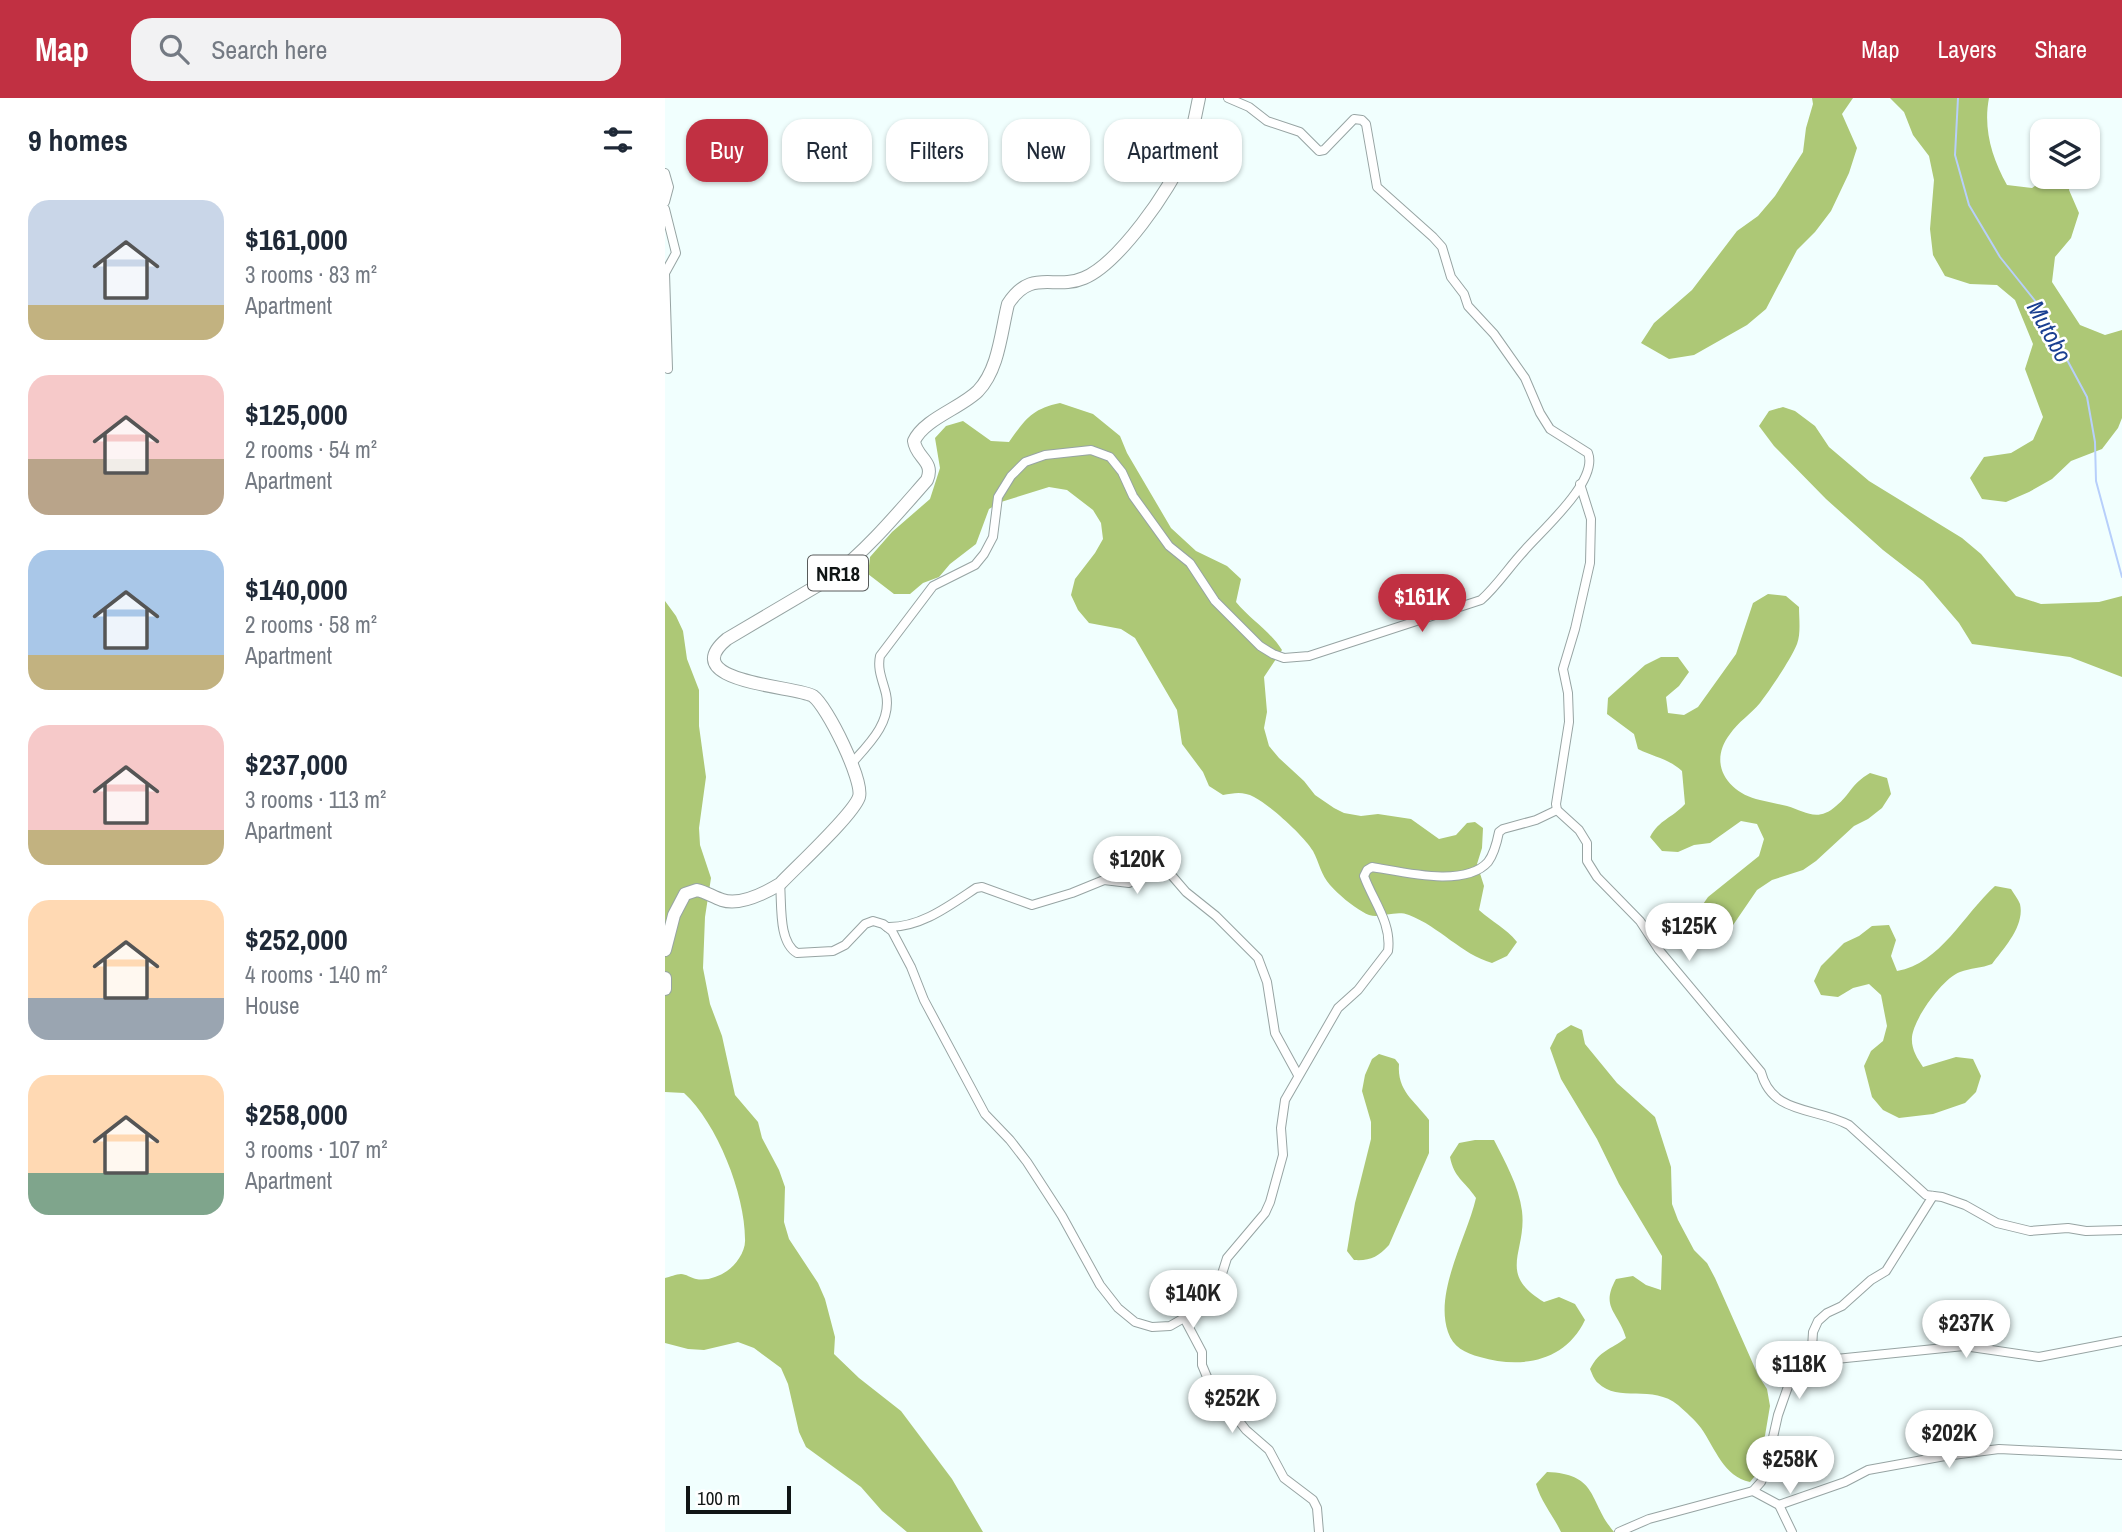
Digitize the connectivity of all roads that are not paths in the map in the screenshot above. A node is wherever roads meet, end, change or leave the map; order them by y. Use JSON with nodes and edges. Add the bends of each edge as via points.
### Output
{"nodes":[{"id":1,"x":1199,"y":98,"type":"edge"},
{"id":2,"x":1229,"y":98,"type":"edge"},
{"id":3,"x":665,"y":173,"type":"edge"},
{"id":4,"x":665,"y":202,"type":"edge"},
{"id":5,"x":665,"y":209,"type":"edge"},
{"id":6,"x":669,"y":369,"type":"dead end"},
{"id":7,"x":1580,"y":484,"type":"junction"},
{"id":8,"x":852,"y":763,"type":"junction"},
{"id":9,"x":1557,"y":810,"type":"junction"},
{"id":10,"x":780,"y":884,"type":"junction"},
{"id":11,"x":887,"y":927,"type":"junction"},
{"id":12,"x":665,"y":950,"type":"edge"},
{"id":13,"x":665,"y":978,"type":"edge"},
{"id":14,"x":665,"y":989,"type":"edge"},
{"id":15,"x":1298,"y":1075,"type":"junction"},
{"id":16,"x":1933,"y":1196,"type":"junction"},
{"id":17,"x":2122,"y":1230,"type":"edge"},
{"id":18,"x":1184,"y":1318,"type":"junction"},
{"id":19,"x":2122,"y":1341,"type":"edge"},
{"id":20,"x":1812,"y":1348,"type":"junction"},
{"id":21,"x":2122,"y":1455,"type":"edge"},
{"id":22,"x":1753,"y":1491,"type":"junction"},
{"id":23,"x":1779,"y":1505,"type":"junction"},
{"id":24,"x":1319,"y":1532,"type":"edge"},
{"id":25,"x":1619,"y":1532,"type":"edge"},
{"id":26,"x":1792,"y":1532,"type":"edge"}],
"edges":[{"from":1,"to":8,"type":"main road","number":"NR18","via":[[1184,157],[1124,244],[1081,279],[1037,282],[1013,296],[986,382],[913,441],[929,464],[927,480],[848,565],[717,649],[715,661],[734,678],[814,697]]},
{"from":2,"to":7,"type":"street","via":[[1267,121],[1300,132],[1319,151],[1354,119],[1366,124],[1377,187],[1442,247],[1451,278],[1525,378],[1550,429],[1588,453],[1588,470]]},
{"from":3,"to":4,"type":"street","via":[[669,187]]},
{"from":5,"to":6,"type":"street","via":[[676,253],[666,273]]},
{"from":7,"to":8,"type":"street","via":[[1559,514],[1481,600],[1309,656],[1284,658],[1260,646],[1215,601],[1190,563],[1148,519],[1109,457],[1091,450],[1035,458],[1025,462],[998,497],[993,537],[984,554],[975,565],[926,594],[880,656],[886,716]]},
{"from":7,"to":9,"type":"street","via":[[1591,519],[1590,563],[1563,670],[1569,722]]},
{"from":8,"to":10,"type":"main road","number":"NR18","via":[[861,786],[856,803]]},
{"from":9,"to":15,"type":"street","via":[[1503,829],[1489,861],[1463,876],[1367,870],[1364,876],[1385,920],[1388,951],[1359,990],[1338,1007]]},
{"from":9,"to":16,"type":"street","via":[[1583,836],[1587,861],[1597,877],[1640,921],[1761,1072],[1768,1091],[1777,1100],[1849,1125],[1920,1190]]},
{"from":10,"to":11,"type":"street","via":[[785,933],[788,945],[797,953],[833,951],[873,921]]},
{"from":10,"to":12,"type":"main road","number":"NR18","via":[[731,902],[705,891],[689,891],[680,900]]},
{"from":11,"to":15,"type":"street","via":[[919,922],[982,887],[1033,905],[1104,880],[1129,883],[1160,868],[1167,870],[1258,958],[1275,1033]]},
{"from":11,"to":18,"type":"street","via":[[985,1114],[1027,1162],[1106,1293],[1135,1322],[1170,1326]]},
{"from":13,"to":14,"type":"main road"},
{"from":15,"to":18,"type":"street","via":[[1285,1100],[1283,1156],[1265,1213],[1227,1258],[1221,1277]]},
{"from":16,"to":17,"type":"street","via":[[1965,1205],[1997,1223],[2030,1231]]},
{"from":16,"to":20,"type":"street","via":[[1886,1271],[1818,1321]]},
{"from":18,"to":24,"type":"street","via":[[1202,1352],[1210,1384],[1246,1430],[1269,1450],[1284,1478],[1316,1503]]},
{"from":19,"to":20,"type":"street","via":[[2039,1357],[1965,1346],[1836,1359]]},
{"from":20,"to":22,"type":"street","via":[[1791,1378],[1765,1473]]},
{"from":21,"to":23,"type":"street","via":[[1999,1449],[1945,1456],[1868,1469]]},
{"from":22,"to":23,"type":"street"},
{"from":22,"to":25,"type":"street","via":[[1649,1519]]},
{"from":23,"to":26,"type":"street"}]}
